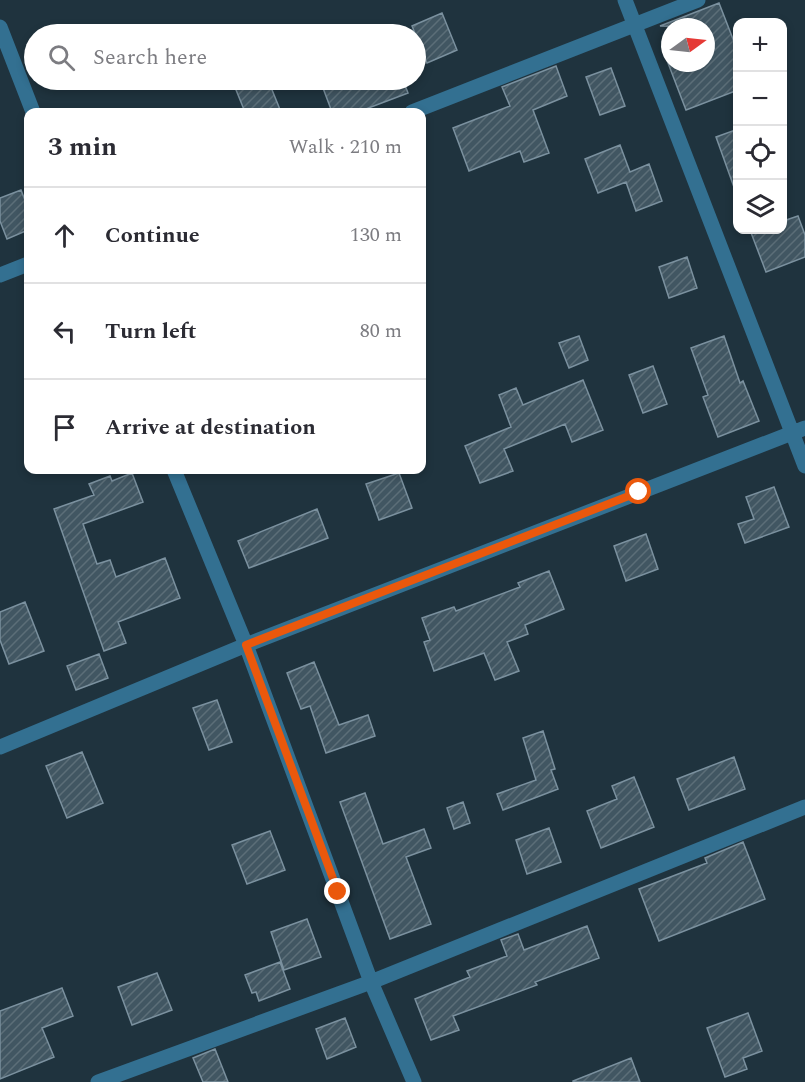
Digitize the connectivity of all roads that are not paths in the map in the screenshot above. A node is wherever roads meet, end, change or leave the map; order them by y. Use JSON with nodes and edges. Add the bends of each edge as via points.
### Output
{"nodes":[{"id":1,"x":625,"y":0,"type":"edge"},
{"id":2,"x":698,"y":0,"type":"edge"},
{"id":3,"x":635,"y":24,"type":"junction"},
{"id":4,"x":0,"y":27,"type":"edge"},
{"id":5,"x":24,"y":89,"type":"edge"},
{"id":6,"x":24,"y":90,"type":"edge"},
{"id":7,"x":31,"y":108,"type":"edge"},
{"id":8,"x":422,"y":108,"type":"edge"},
{"id":9,"x":24,"y":266,"type":"edge"},
{"id":10,"x":0,"y":275,"type":"edge"},
{"id":11,"x":799,"y":431,"type":"edge"},
{"id":12,"x":805,"y":466,"type":"edge"},
{"id":13,"x":176,"y":474,"type":"edge"},
{"id":14,"x":246,"y":645,"type":"junction"},
{"id":15,"x":0,"y":747,"type":"edge"},
{"id":16,"x":805,"y":807,"type":"edge"},
{"id":17,"x":371,"y":982,"type":"junction"},
{"id":18,"x":98,"y":1082,"type":"edge"},
{"id":19,"x":414,"y":1082,"type":"edge"}],
"edges":[{"from":1,"to":3,"type":"street"},
{"from":2,"to":3,"type":"street"},
{"from":3,"to":8,"type":"street"},
{"from":3,"to":11,"type":"street"},
{"from":4,"to":5,"type":"street"},
{"from":6,"to":7,"type":"street"},
{"from":9,"to":10,"type":"street"},
{"from":11,"to":12,"type":"street"},
{"from":11,"to":14,"type":"street"},
{"from":13,"to":14,"type":"street"},
{"from":14,"to":15,"type":"street"},
{"from":14,"to":17,"type":"street"},
{"from":16,"to":17,"type":"street"},
{"from":17,"to":18,"type":"street"},
{"from":17,"to":19,"type":"street"}]}
